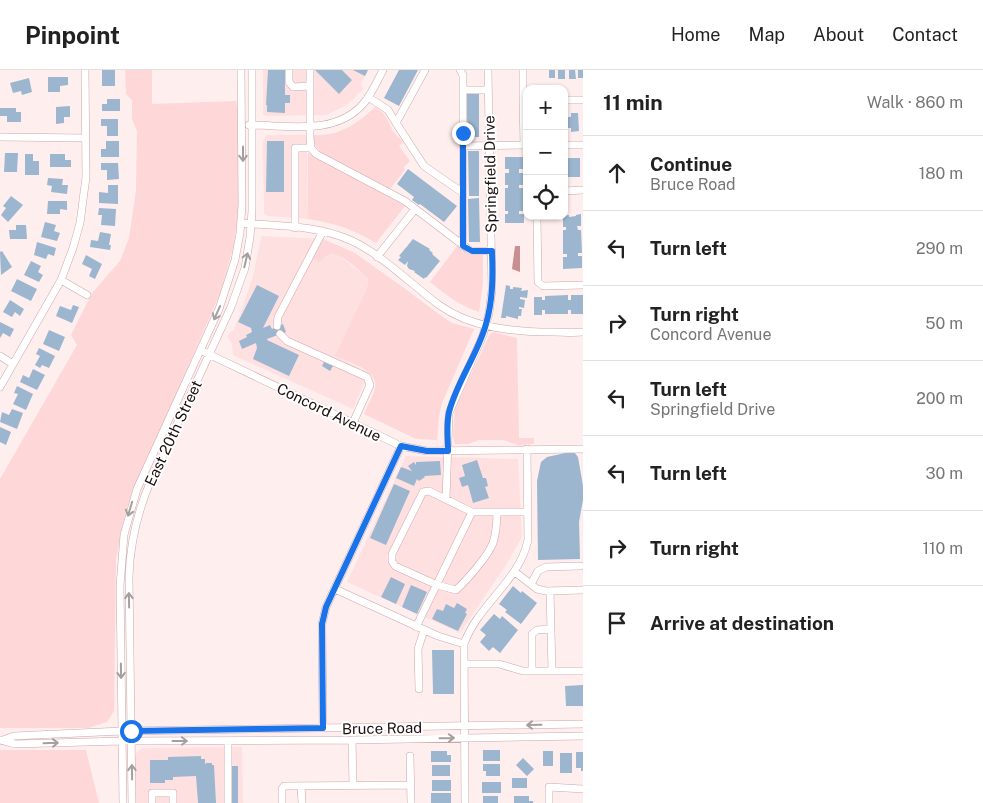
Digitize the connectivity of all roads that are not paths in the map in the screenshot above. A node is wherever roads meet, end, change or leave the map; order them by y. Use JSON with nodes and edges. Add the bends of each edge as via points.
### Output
{"nodes":[{"id":1,"x":85,"y":70,"type":"edge"},
{"id":2,"x":242,"y":70,"type":"edge"},
{"id":3,"x":252,"y":70,"type":"edge"},
{"id":4,"x":290,"y":70,"type":"edge"},
{"id":5,"x":310,"y":70,"type":"edge"},
{"id":6,"x":383,"y":70,"type":"edge"},
{"id":7,"x":425,"y":70,"type":"edge"},
{"id":8,"x":460,"y":70,"type":"edge"},
{"id":9,"x":488,"y":70,"type":"edge"},
{"id":10,"x":523,"y":70,"type":"edge"},
{"id":11,"x":524,"y":85,"type":"edge"},
{"id":12,"x":310,"y":86,"type":"junction"},
{"id":13,"x":242,"y":90,"type":"junction"},
{"id":14,"x":463,"y":90,"type":"junction"},
{"id":15,"x":488,"y":90,"type":"junction"},
{"id":16,"x":368,"y":97,"type":"junction"},
{"id":17,"x":568,"y":100,"type":"edge"},
{"id":18,"x":583,"y":100,"type":"edge"},
{"id":19,"x":396,"y":123,"type":"junction"},
{"id":20,"x":249,"y":125,"type":"junction"},
{"id":21,"x":310,"y":126,"type":"junction"},
{"id":22,"x":0,"y":137,"type":"edge"},
{"id":23,"x":85,"y":138,"type":"junction"},
{"id":24,"x":523,"y":145,"type":"edge"},
{"id":25,"x":568,"y":145,"type":"edge"},
{"id":26,"x":583,"y":145,"type":"edge"},
{"id":27,"x":463,"y":146,"type":"junction"},
{"id":28,"x":489,"y":146,"type":"junction"},
{"id":29,"x":312,"y":148,"type":"junction"},
{"id":30,"x":583,"y":190,"type":"edge"},
{"id":31,"x":568,"y":191,"type":"edge"},
{"id":32,"x":463,"y":193,"type":"junction"},
{"id":33,"x":415,"y":208,"type":"junction"},
{"id":34,"x":537,"y":220,"type":"edge"},
{"id":35,"x":241,"y":223,"type":"junction"},
{"id":36,"x":252,"y":224,"type":"junction"},
{"id":37,"x":295,"y":228,"type":"junction"},
{"id":38,"x":323,"y":231,"type":"junction"},
{"id":39,"x":463,"y":246,"type":"junction"},
{"id":40,"x":492,"y":251,"type":"junction"},
{"id":41,"x":377,"y":257,"type":"junction"},
{"id":42,"x":61,"y":280,"type":"junction"},
{"id":43,"x":583,"y":285,"type":"edge"},
{"id":44,"x":87,"y":295,"type":"dead end"},
{"id":45,"x":486,"y":324,"type":"junction"},
{"id":46,"x":583,"y":332,"type":"edge"},
{"id":47,"x":200,"y":350,"type":"junction"},
{"id":48,"x":209,"y":354,"type":"junction"},
{"id":49,"x":0,"y":356,"type":"edge"},
{"id":50,"x":13,"y":364,"type":"junction"},
{"id":51,"x":0,"y":387,"type":"edge"},
{"id":52,"x":353,"y":423,"type":"junction"},
{"id":53,"x":401,"y":446,"type":"junction"},
{"id":54,"x":527,"y":449,"type":"junction"},
{"id":55,"x":583,"y":449,"type":"edge"},
{"id":56,"x":448,"y":451,"type":"junction"},
{"id":57,"x":446,"y":499,"type":"junction"},
{"id":58,"x":472,"y":512,"type":"junction"},
{"id":59,"x":497,"y":512,"type":"junction"},
{"id":60,"x":528,"y":512,"type":"junction"},
{"id":61,"x":580,"y":566,"type":"dead end"},
{"id":62,"x":515,"y":572,"type":"junction"},
{"id":63,"x":531,"y":584,"type":"junction"},
{"id":64,"x":436,"y":585,"type":"junction"},
{"id":65,"x":335,"y":589,"type":"junction"},
{"id":66,"x":583,"y":590,"type":"edge"},
{"id":67,"x":550,"y":591,"type":"junction"},
{"id":68,"x":416,"y":627,"type":"junction"},
{"id":69,"x":551,"y":629,"type":"junction"},
{"id":70,"x":424,"y":630,"type":"junction"},
{"id":71,"x":464,"y":644,"type":"junction"},
{"id":72,"x":464,"y":664,"type":"junction"},
{"id":73,"x":532,"y":671,"type":"junction"},
{"id":74,"x":552,"y":671,"type":"junction"},
{"id":75,"x":583,"y":671,"type":"edge"},
{"id":76,"x":419,"y":688,"type":"dead end"},
{"id":77,"x":583,"y":724,"type":"edge"},
{"id":78,"x":465,"y":726,"type":"junction"},
{"id":79,"x":323,"y":728,"type":"junction"},
{"id":80,"x":122,"y":731,"type":"junction"},
{"id":81,"x":131,"y":731,"type":"junction"},
{"id":82,"x":583,"y":736,"type":"edge"},
{"id":83,"x":464,"y":738,"type":"junction"},
{"id":84,"x":1,"y":740,"type":"edge"},
{"id":85,"x":352,"y":740,"type":"junction"},
{"id":86,"x":122,"y":741,"type":"junction"},
{"id":87,"x":131,"y":741,"type":"junction"},
{"id":88,"x":228,"y":741,"type":"junction"},
{"id":89,"x":410,"y":756,"type":"dead end"},
{"id":90,"x":352,"y":785,"type":"junction"},
{"id":91,"x":410,"y":785,"type":"junction"},
{"id":92,"x":301,"y":786,"type":"junction"},
{"id":93,"x":583,"y":789,"type":"edge"},
{"id":94,"x":123,"y":803,"type":"edge"},
{"id":95,"x":132,"y":803,"type":"edge"},
{"id":96,"x":152,"y":803,"type":"edge"},
{"id":97,"x":173,"y":803,"type":"edge"},
{"id":98,"x":228,"y":803,"type":"edge"},
{"id":99,"x":282,"y":803,"type":"edge"},
{"id":100,"x":302,"y":803,"type":"edge"},
{"id":101,"x":411,"y":803,"type":"edge"},
{"id":102,"x":465,"y":803,"type":"edge"},
{"id":103,"x":549,"y":803,"type":"edge"}],
"edges":[{"from":1,"to":23,"type":"street"},
{"from":2,"to":13,"type":"street","name":"East 20th Street"},
{"from":3,"to":20,"type":"street","name":"East 20th Street"},
{"from":4,"to":12,"type":"street","via":[[289,82],[294,87]]},
{"from":5,"to":12,"type":"street"},
{"from":6,"to":16,"type":"street"},
{"from":7,"to":19,"type":"street"},
{"from":8,"to":14,"type":"street"},
{"from":9,"to":15,"type":"street","name":"Springfield Drive"},
{"from":10,"to":11,"type":"street"},
{"from":12,"to":21,"type":"street"},
{"from":13,"to":20,"type":"street","name":"East 20th Street"},
{"from":13,"to":35,"type":"street","name":"East 20th Street","one_way":true},
{"from":14,"to":15,"type":"street"},
{"from":14,"to":27,"type":"street"},
{"from":15,"to":28,"type":"street","name":"Springfield Drive"},
{"from":16,"to":19,"type":"street","via":[[388,110]]},
{"from":16,"to":21,"type":"street","via":[[353,113],[333,123]]},
{"from":17,"to":18,"type":"street"},
{"from":19,"to":32,"type":"street","via":[[424,166]]},
{"from":20,"to":21,"type":"street"},
{"from":20,"to":36,"type":"street","name":"East 20th Street"},
{"from":21,"to":29,"type":"street"},
{"from":22,"to":23,"type":"street"},
{"from":23,"to":42,"type":"street","via":[[84,198],[73,248]]},
{"from":24,"to":28,"type":"street"},
{"from":25,"to":26,"type":"street"},
{"from":27,"to":28,"type":"street"},
{"from":27,"to":32,"type":"street"},
{"from":28,"to":40,"type":"street","name":"Springfield Drive"},
{"from":29,"to":33,"type":"street","via":[[316,154]]},
{"from":29,"to":37,"type":"street","via":[[295,148]]},
{"from":30,"to":31,"type":"street"},
{"from":32,"to":39,"type":"street"},
{"from":33,"to":39,"type":"street"},
{"from":33,"to":41,"type":"street"},
{"from":34,"to":43,"type":"street","via":[[538,282],[543,286]]},
{"from":35,"to":36,"type":"street"},
{"from":35,"to":47,"type":"street","name":"East 20th Street","one_way":true,"via":[[231,276]]},
{"from":36,"to":37,"type":"street"},
{"from":48,"to":36,"type":"street","name":"East 20th Street","one_way":true,"via":[[239,288]]},
{"from":37,"to":38,"type":"street"},
{"from":38,"to":41,"type":"street","via":[[351,240]]},
{"from":38,"to":52,"type":"street","via":[[278,317],[278,330],[288,342],[367,377],[370,385]]},
{"from":39,"to":40,"type":"street","via":[[472,251]]},
{"from":40,"to":45,"type":"street","name":"Springfield Drive","via":[[492,290]]},
{"from":41,"to":45,"type":"street","via":[[448,310]]},
{"from":42,"to":44,"type":"street"},
{"from":42,"to":50,"type":"street"},
{"from":45,"to":46,"type":"street","via":[[523,332]]},
{"from":45,"to":56,"type":"street","name":"Springfield Drive","via":[[450,408]]},
{"from":47,"to":48,"type":"street","name":"Concord Avenue"},
{"from":47,"to":80,"type":"street","name":"East 20th Street","one_way":true,"via":[[140,483],[126,525],[120,575]]},
{"from":48,"to":52,"type":"street","name":"Concord Avenue"},
{"from":81,"to":48,"type":"street","name":"East 20th Street","one_way":true,"via":[[129,577],[135,530],[149,485]]},
{"from":49,"to":50,"type":"street"},
{"from":50,"to":51,"type":"street"},
{"from":52,"to":53,"type":"street","name":"Concord Avenue"},
{"from":53,"to":56,"type":"street","name":"Concord Avenue"},
{"from":53,"to":65,"type":"street"},
{"from":54,"to":55,"type":"street","name":"Concord Avenue"},
{"from":54,"to":56,"type":"street","name":"Concord Avenue"},
{"from":54,"to":60,"type":"street"},
{"from":56,"to":57,"type":"street","name":"Springfield Drive"},
{"from":57,"to":58,"type":"street"},
{"from":57,"to":64,"type":"street","via":[[429,491],[423,492],[392,554],[395,566]]},
{"from":58,"to":59,"type":"street"},
{"from":58,"to":64,"type":"street"},
{"from":59,"to":60,"type":"street"},
{"from":59,"to":64,"type":"street","via":[[492,545],[470,574],[456,590]]},
{"from":60,"to":62,"type":"street","via":[[526,552]]},
{"from":61,"to":63,"type":"street","via":[[546,567],[538,571]]},
{"from":62,"to":63,"type":"street"},
{"from":62,"to":71,"type":"street","via":[[473,623]]},
{"from":63,"to":67,"type":"street","via":[[537,589]]},
{"from":64,"to":68,"type":"street"},
{"from":65,"to":68,"type":"street"},
{"from":65,"to":79,"type":"street","via":[[322,624]]},
{"from":66,"to":67,"type":"street"},
{"from":67,"to":69,"type":"street"},
{"from":68,"to":70,"type":"street"},
{"from":69,"to":73,"type":"street","via":[[537,630],[532,634]]},
{"from":69,"to":74,"type":"street"},
{"from":70,"to":71,"type":"street"},
{"from":70,"to":76,"type":"street","via":[[418,649]]},
{"from":71,"to":72,"type":"street"},
{"from":72,"to":73,"type":"street","via":[[494,664]]},
{"from":72,"to":78,"type":"street"},
{"from":73,"to":74,"type":"street"},
{"from":74,"to":75,"type":"street"},
{"from":77,"to":78,"type":"street","name":"Bruce Road","one_way":true},
{"from":78,"to":79,"type":"street","name":"Bruce Road"},
{"from":78,"to":83,"type":"street"},
{"from":79,"to":81,"type":"street","name":"Bruce Road"},
{"from":80,"to":81,"type":"street","name":"Bruce Road"},
{"from":80,"to":84,"type":"street","name":"Bruce Road","via":[[14,736]]},
{"from":80,"to":86,"type":"street","name":"East 20th Street"},
{"from":81,"to":87,"type":"street","name":"East 20th Street"},
{"from":82,"to":83,"type":"street","name":"Bruce Road"},
{"from":85,"to":83,"type":"street","name":"Bruce Road","one_way":true},
{"from":83,"to":102,"type":"street"},
{"from":84,"to":86,"type":"street","name":"Bruce Road","one_way":true,"via":[[15,744]]},
{"from":85,"to":88,"type":"street","name":"Bruce Road"},
{"from":85,"to":90,"type":"street"},
{"from":86,"to":87,"type":"street","name":"Bruce Road"},
{"from":86,"to":94,"type":"street","name":"East 20th Street"},
{"from":87,"to":88,"type":"street","name":"Bruce Road","one_way":true},
{"from":95,"to":87,"type":"street","name":"East 20th Street","one_way":true},
{"from":88,"to":98,"type":"street"},
{"from":89,"to":91,"type":"street"},
{"from":90,"to":91,"type":"street"},
{"from":90,"to":92,"type":"street"},
{"from":91,"to":101,"type":"street"},
{"from":92,"to":99,"type":"street","via":[[284,786]]},
{"from":92,"to":100,"type":"street"},
{"from":93,"to":103,"type":"street","via":[[549,787]]},
{"from":96,"to":97,"type":"street","via":[[152,793],[173,793]]}]}
